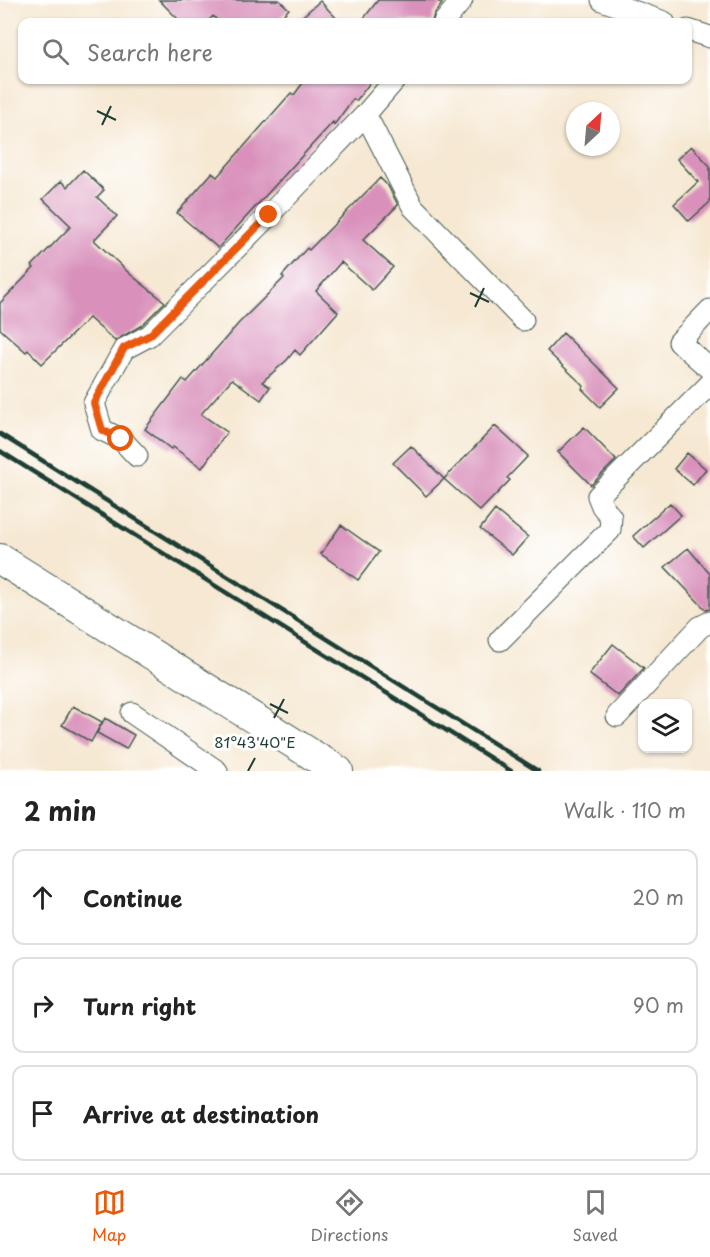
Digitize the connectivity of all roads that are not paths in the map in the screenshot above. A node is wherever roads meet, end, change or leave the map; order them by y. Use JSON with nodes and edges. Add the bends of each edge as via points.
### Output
{"nodes":[{"id":1,"x":462,"y":0,"type":"edge"},
{"id":2,"x":602,"y":0,"type":"edge"},
{"id":3,"x":447,"y":18,"type":"edge"},
{"id":4,"x":653,"y":18,"type":"edge"},
{"id":5,"x":692,"y":32,"type":"edge"},
{"id":6,"x":710,"y":37,"type":"edge"},
{"id":7,"x":392,"y":84,"type":"edge"},
{"id":8,"x":364,"y":116,"type":"junction"},
{"id":9,"x":710,"y":310,"type":"edge"},
{"id":10,"x":523,"y":320,"type":"dead end"},
{"id":11,"x":710,"y":369,"type":"edge"},
{"id":12,"x":710,"y":384,"type":"edge"},
{"id":13,"x":138,"y":456,"type":"dead end"},
{"id":14,"x":0,"y":559,"type":"edge"},
{"id":15,"x":710,"y":622,"type":"edge"},
{"id":16,"x":500,"y":640,"type":"dead end"},
{"id":17,"x":132,"y":713,"type":"dead end"},
{"id":18,"x":617,"y":716,"type":"dead end"},
{"id":19,"x":217,"y":771,"type":"edge"},
{"id":20,"x":338,"y":771,"type":"edge"}],
"edges":[{"from":1,"to":3,"type":"street"},
{"from":2,"to":4,"type":"street"},
{"from":5,"to":6,"type":"street"},
{"from":7,"to":8,"type":"street"},
{"from":8,"to":10,"type":"street","via":[[413,207]]},
{"from":8,"to":13,"type":"street","via":[[150,335],[124,348],[94,403],[102,430],[121,439]]},
{"from":9,"to":11,"type":"street","via":[[679,342]]},
{"from":12,"to":16,"type":"street","via":[[598,496],[610,517],[610,530]]},
{"from":14,"to":20,"type":"main road"},
{"from":15,"to":18,"type":"street","via":[[700,627]]},
{"from":17,"to":19,"type":"street"}]}
